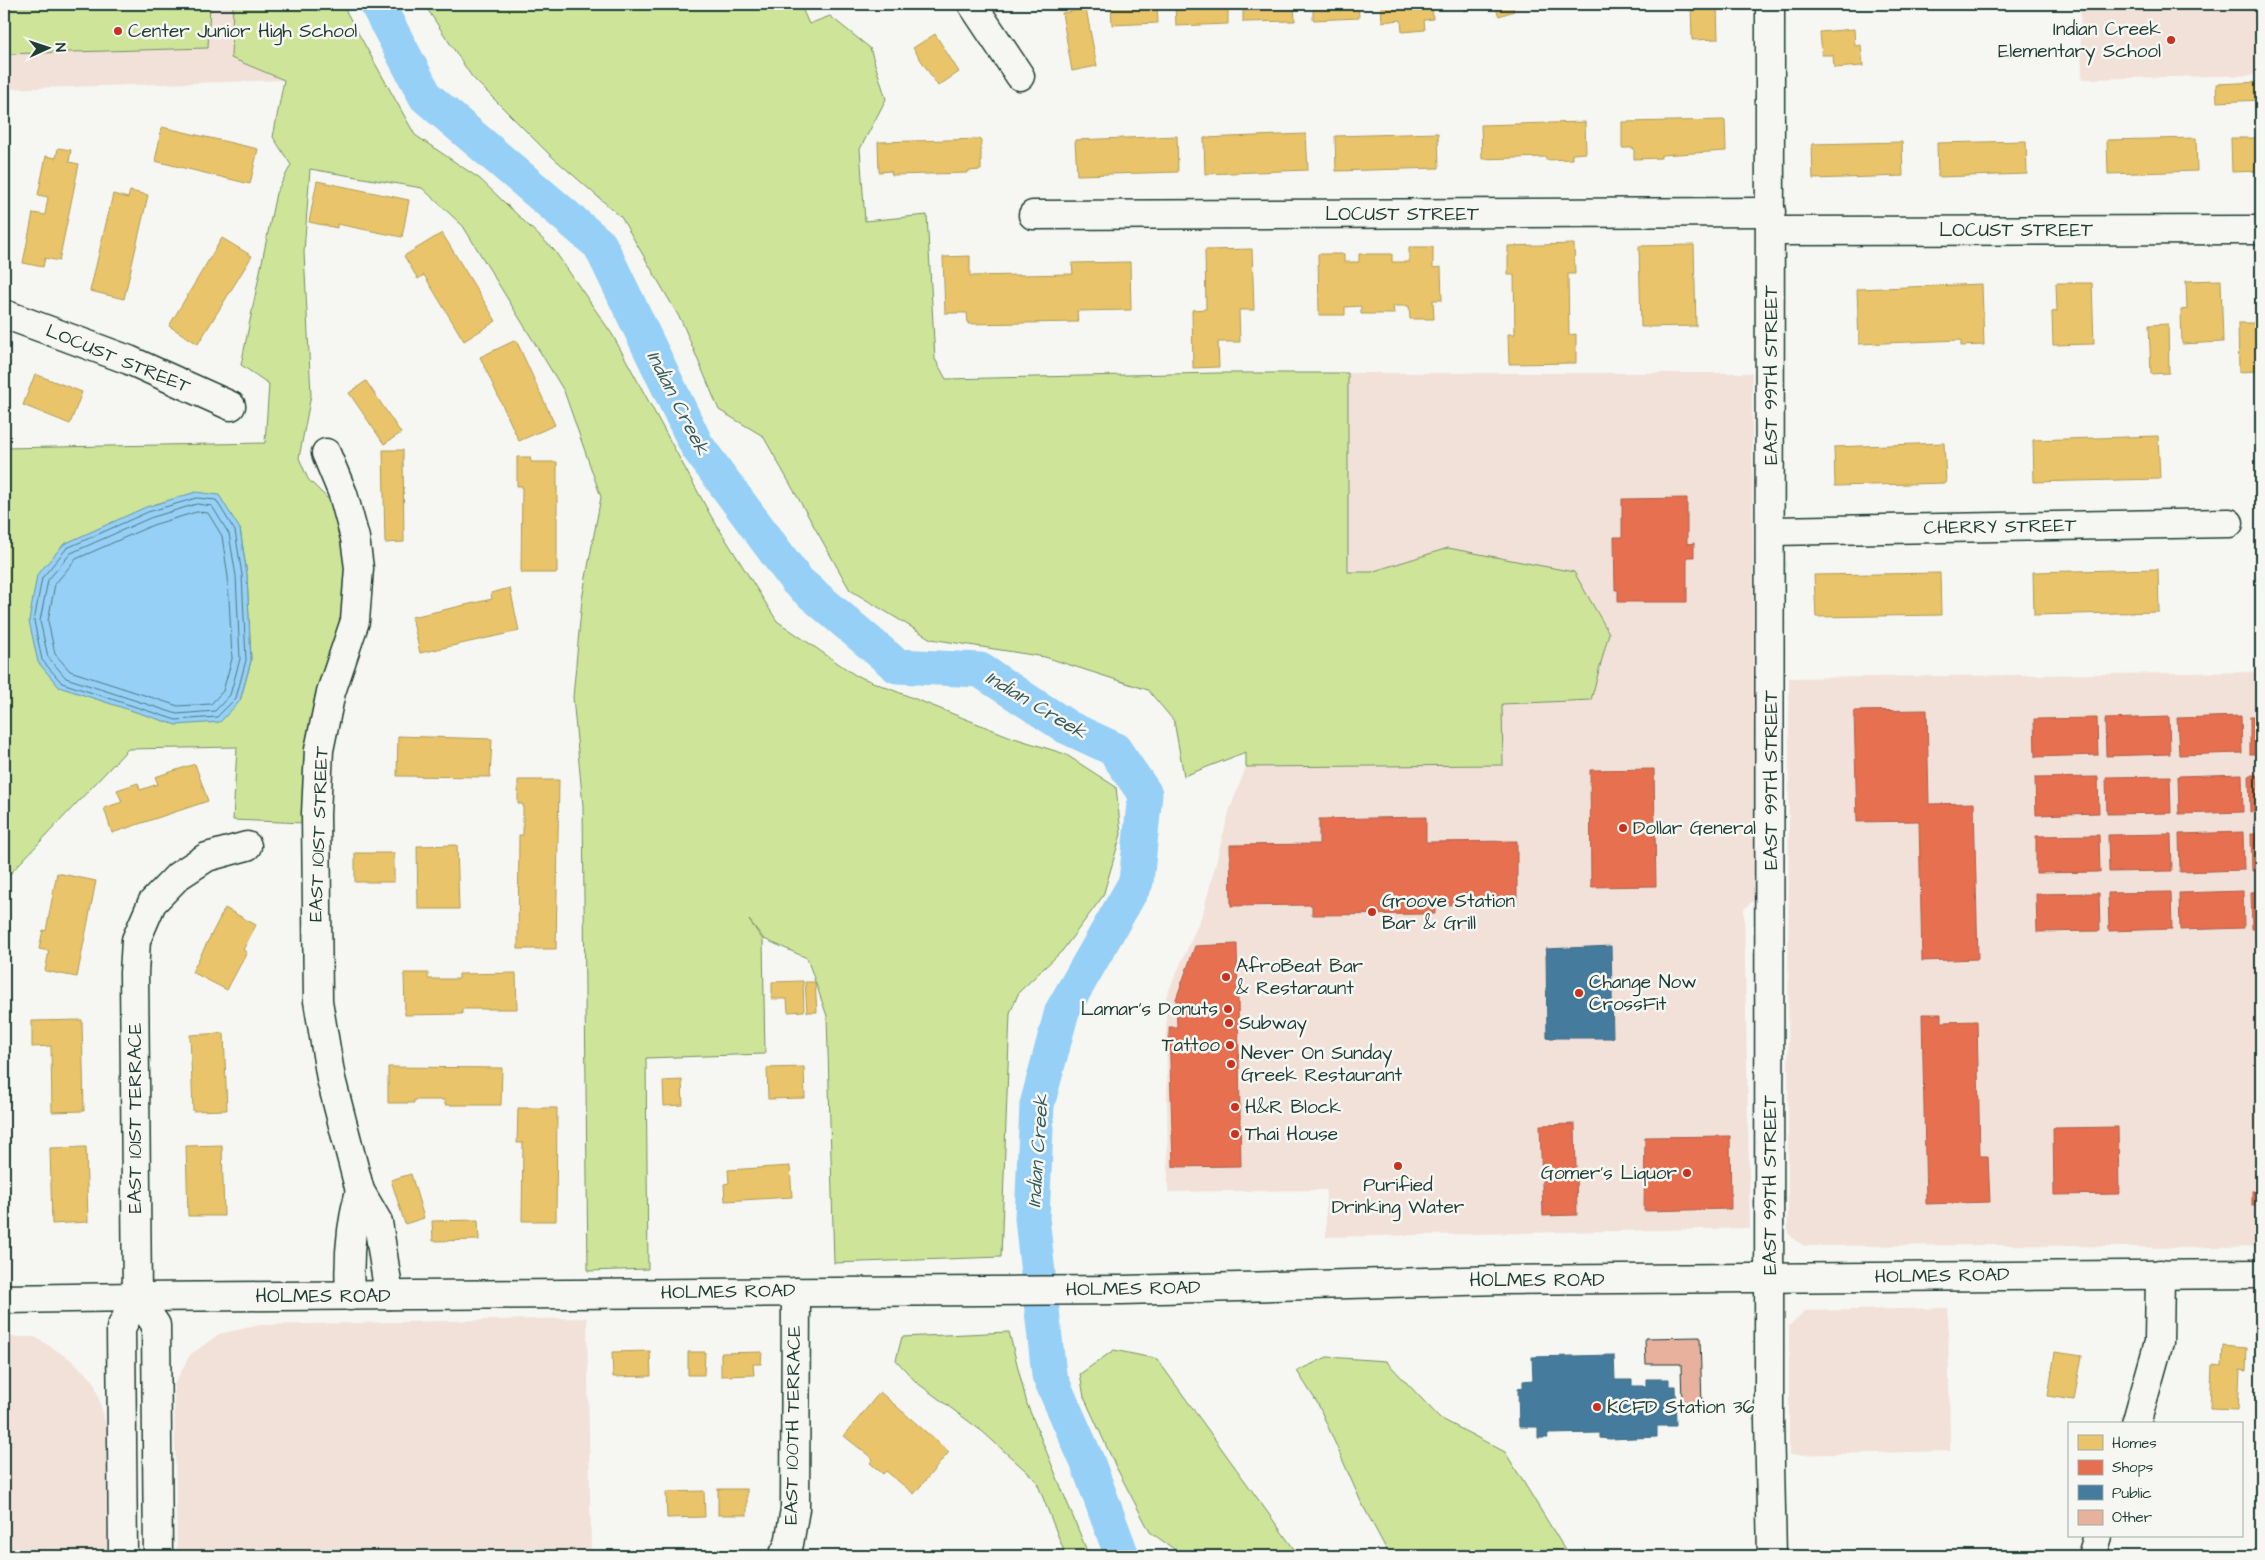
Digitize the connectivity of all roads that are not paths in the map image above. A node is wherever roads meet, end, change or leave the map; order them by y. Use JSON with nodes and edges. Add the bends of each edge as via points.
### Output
{"nodes":[{"id":1,"x":1770,"y":4,"type":"edge"},
{"id":2,"x":977,"y":5,"type":"edge"},
{"id":3,"x":1020,"y":76,"type":"dead end"},
{"id":4,"x":1033,"y":215,"type":"dead end"},
{"id":5,"x":1772,"y":221,"type":"junction"},
{"id":6,"x":2261,"y":230,"type":"edge"},
{"id":7,"x":4,"y":314,"type":"edge"},
{"id":8,"x":231,"y":406,"type":"dead end"},
{"id":9,"x":326,"y":453,"type":"dead end"},
{"id":10,"x":2229,"y":523,"type":"dead end"},
{"id":11,"x":1771,"y":531,"type":"junction"},
{"id":12,"x":247,"y":846,"type":"dead end"},
{"id":13,"x":360,"y":1191,"type":"junction"},
{"id":14,"x":2160,"y":1274,"type":"junction"},
{"id":15,"x":2261,"y":1274,"type":"edge"},
{"id":16,"x":1770,"y":1278,"type":"junction"},
{"id":17,"x":796,"y":1292,"type":"junction"},
{"id":18,"x":389,"y":1295,"type":"junction"},
{"id":19,"x":137,"y":1296,"type":"junction"},
{"id":20,"x":350,"y":1296,"type":"junction"},
{"id":21,"x":4,"y":1299,"type":"edge"},
{"id":22,"x":2137,"y":1422,"type":"edge"},
{"id":23,"x":2097,"y":1538,"type":"edge"},
{"id":24,"x":123,"y":1556,"type":"edge"},
{"id":25,"x":158,"y":1556,"type":"edge"},
{"id":26,"x":783,"y":1556,"type":"edge"},
{"id":27,"x":1772,"y":1556,"type":"edge"},
{"id":28,"x":2092,"y":1556,"type":"edge"}],
"edges":[{"from":1,"to":5,"type":"street","name":"EAST 99TH STREET"},
{"from":2,"to":3,"type":"street"},
{"from":4,"to":5,"type":"street","name":"LOCUST STREET"},
{"from":5,"to":6,"type":"street","name":"LOCUST STREET"},
{"from":5,"to":11,"type":"street","name":"EAST 99TH STREET"},
{"from":7,"to":8,"type":"street","name":"LOCUST STREET","via":[[129,360]]},
{"from":9,"to":13,"type":"street","name":"EAST 101ST STREET","via":[[356,538],[359,568],[355,620],[330,692],[319,750],[316,814],[318,1001],[331,1078]]},
{"from":10,"to":11,"type":"street","name":"CHERRY STREET"},
{"from":11,"to":16,"type":"street","name":"EAST 99TH STREET"},
{"from":12,"to":19,"type":"street","name":"EAST 101ST TERRACE","via":[[207,857],[178,876],[152,903],[136,940]]},
{"from":13,"to":18,"type":"street","name":"EAST 101ST STREET","via":[[378,1222]]},
{"from":13,"to":20,"type":"street","via":[[352,1219]]},
{"from":14,"to":15,"type":"street","name":"HOLMES ROAD"},
{"from":14,"to":16,"type":"street","name":"HOLMES ROAD"},
{"from":14,"to":22,"type":"street","via":[[2159,1342]]},
{"from":16,"to":17,"type":"street","name":"HOLMES ROAD","via":[[1367,1282],[1122,1290]]},
{"from":16,"to":27,"type":"street","name":"EAST 99TH STREET"},
{"from":17,"to":18,"type":"street","name":"HOLMES ROAD"},
{"from":17,"to":26,"type":"street","name":"EAST 100TH TERRACE","via":[[795,1510],[789,1544]]},
{"from":18,"to":20,"type":"street","name":"HOLMES ROAD"},
{"from":19,"to":20,"type":"street","name":"HOLMES ROAD"},
{"from":19,"to":21,"type":"street","name":"HOLMES ROAD"},
{"from":19,"to":24,"type":"street","name":"EAST 101ST TERRACE","via":[[121,1328]]},
{"from":19,"to":25,"type":"street","via":[[156,1326]]},
{"from":23,"to":28,"type":"street"}]}
